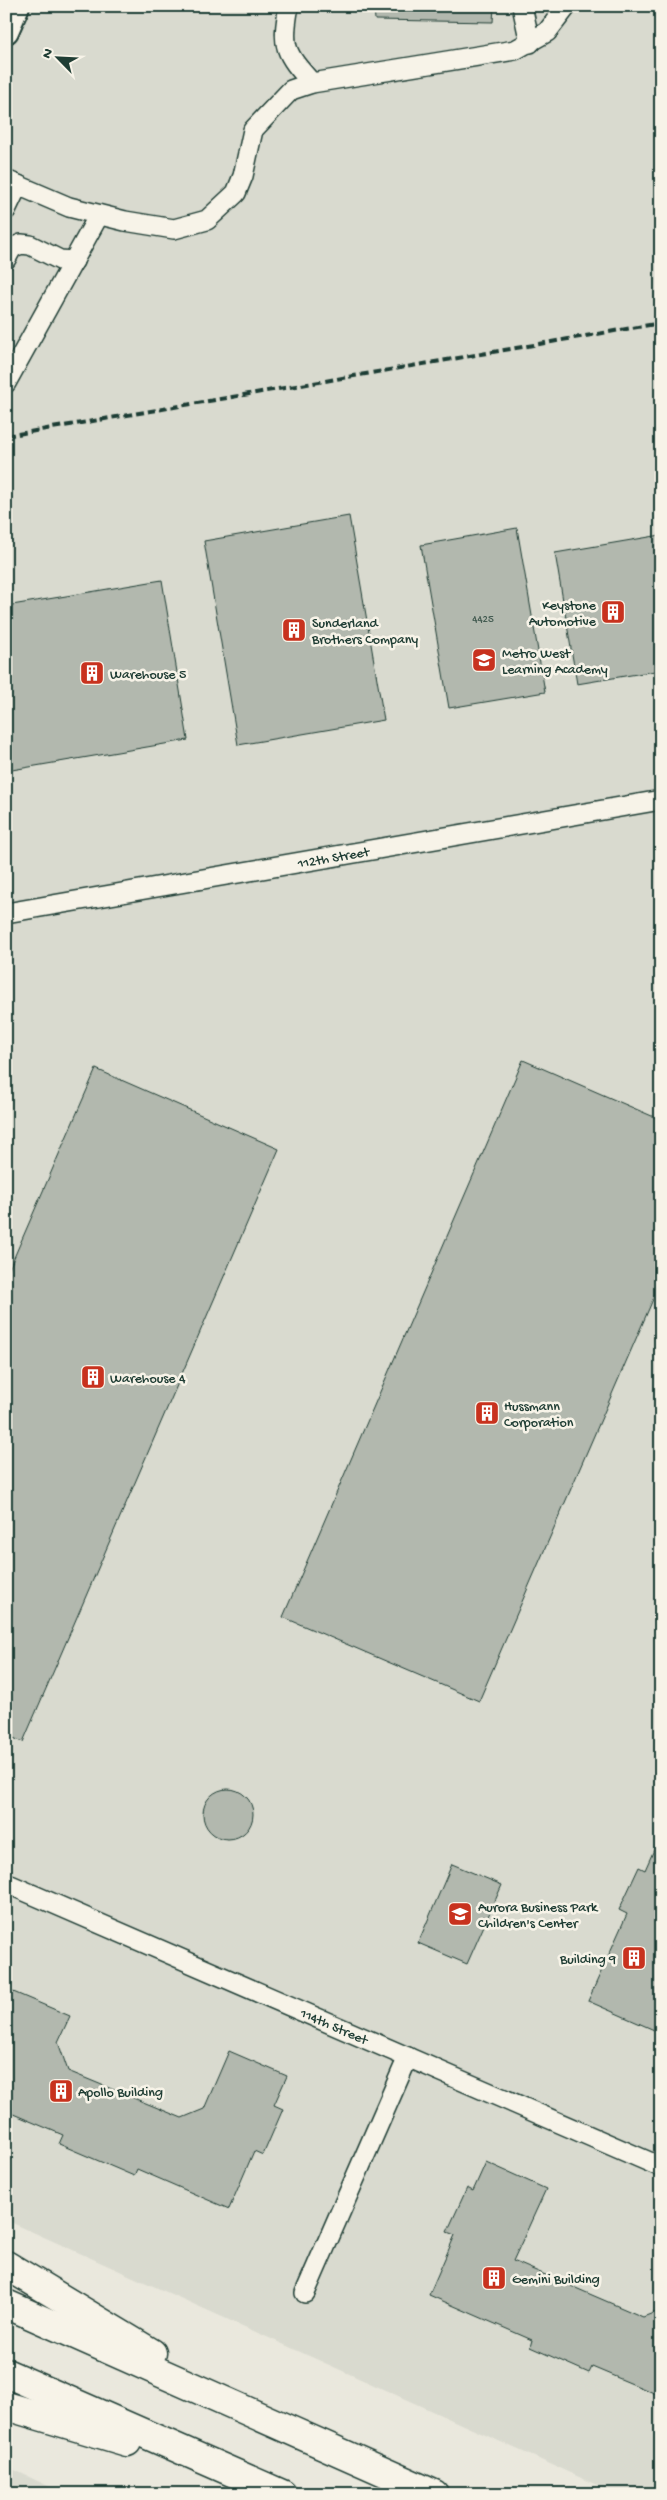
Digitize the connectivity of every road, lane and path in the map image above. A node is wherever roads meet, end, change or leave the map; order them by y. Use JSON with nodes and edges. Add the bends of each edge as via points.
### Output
{"nodes":[{"id":1,"x":17,"y":6,"type":"edge"},
{"id":2,"x":288,"y":6,"type":"edge"},
{"id":3,"x":522,"y":6,"type":"edge"},
{"id":4,"x":567,"y":6,"type":"edge"},
{"id":5,"x":6,"y":31,"type":"edge"},
{"id":6,"x":530,"y":43,"type":"junction"},
{"id":7,"x":312,"y":83,"type":"junction"},
{"id":8,"x":12,"y":182,"type":"edge"},
{"id":9,"x":6,"y":210,"type":"edge"},
{"id":10,"x":99,"y":215,"type":"junction"},
{"id":11,"x":6,"y":259,"type":"edge"},
{"id":12,"x":74,"y":261,"type":"junction"},
{"id":13,"x":6,"y":383,"type":"edge"},
{"id":14,"x":661,"y":800,"type":"edge"},
{"id":15,"x":6,"y":913,"type":"edge"},
{"id":16,"x":6,"y":1883,"type":"edge"},
{"id":17,"x":408,"y":2057,"type":"junction"},
{"id":18,"x":661,"y":2167,"type":"edge"},
{"id":19,"x":6,"y":2265,"type":"edge"},
{"id":20,"x":304,"y":2293,"type":"dead end"},
{"id":21,"x":6,"y":2304,"type":"edge"},
{"id":22,"x":6,"y":2373,"type":"edge"},
{"id":23,"x":6,"y":2406,"type":"edge"},
{"id":24,"x":256,"y":2415,"type":"junction"},
{"id":25,"x":237,"y":2474,"type":"junction"},
{"id":26,"x":282,"y":2494,"type":"edge"},
{"id":27,"x":434,"y":2494,"type":"edge"}],
"edges":[{"from":1,"to":5,"type":"main road"},
{"from":2,"to":7,"type":"street","via":[[285,48]]},
{"from":3,"to":6,"type":"street"},
{"from":4,"to":6,"type":"street","via":[[547,32]]},
{"from":6,"to":7,"type":"street","via":[[514,50]]},
{"from":7,"to":10,"type":"street","via":[[291,90],[252,130],[244,176],[236,193],[207,220],[174,229]]},
{"from":8,"to":9,"type":"street"},
{"from":8,"to":10,"type":"street","via":[[69,207]]},
{"from":10,"to":12,"type":"street"},
{"from":11,"to":12,"type":"street","via":[[12,248],[21,244],[60,260]]},
{"from":12,"to":13,"type":"street"},
{"from":14,"to":15,"type":"street","name":"112th Street"},
{"from":16,"to":17,"type":"street","name":"114th Street"},
{"from":17,"to":18,"type":"street","name":"114th Street"},
{"from":17,"to":20,"type":"street"},
{"from":19,"to":24,"type":"highway"},
{"from":21,"to":24,"type":"highway"},
{"from":22,"to":25,"type":"highway"},
{"from":23,"to":25,"type":"highway"},
{"from":24,"to":27,"type":"highway"},
{"from":25,"to":26,"type":"highway"}]}
